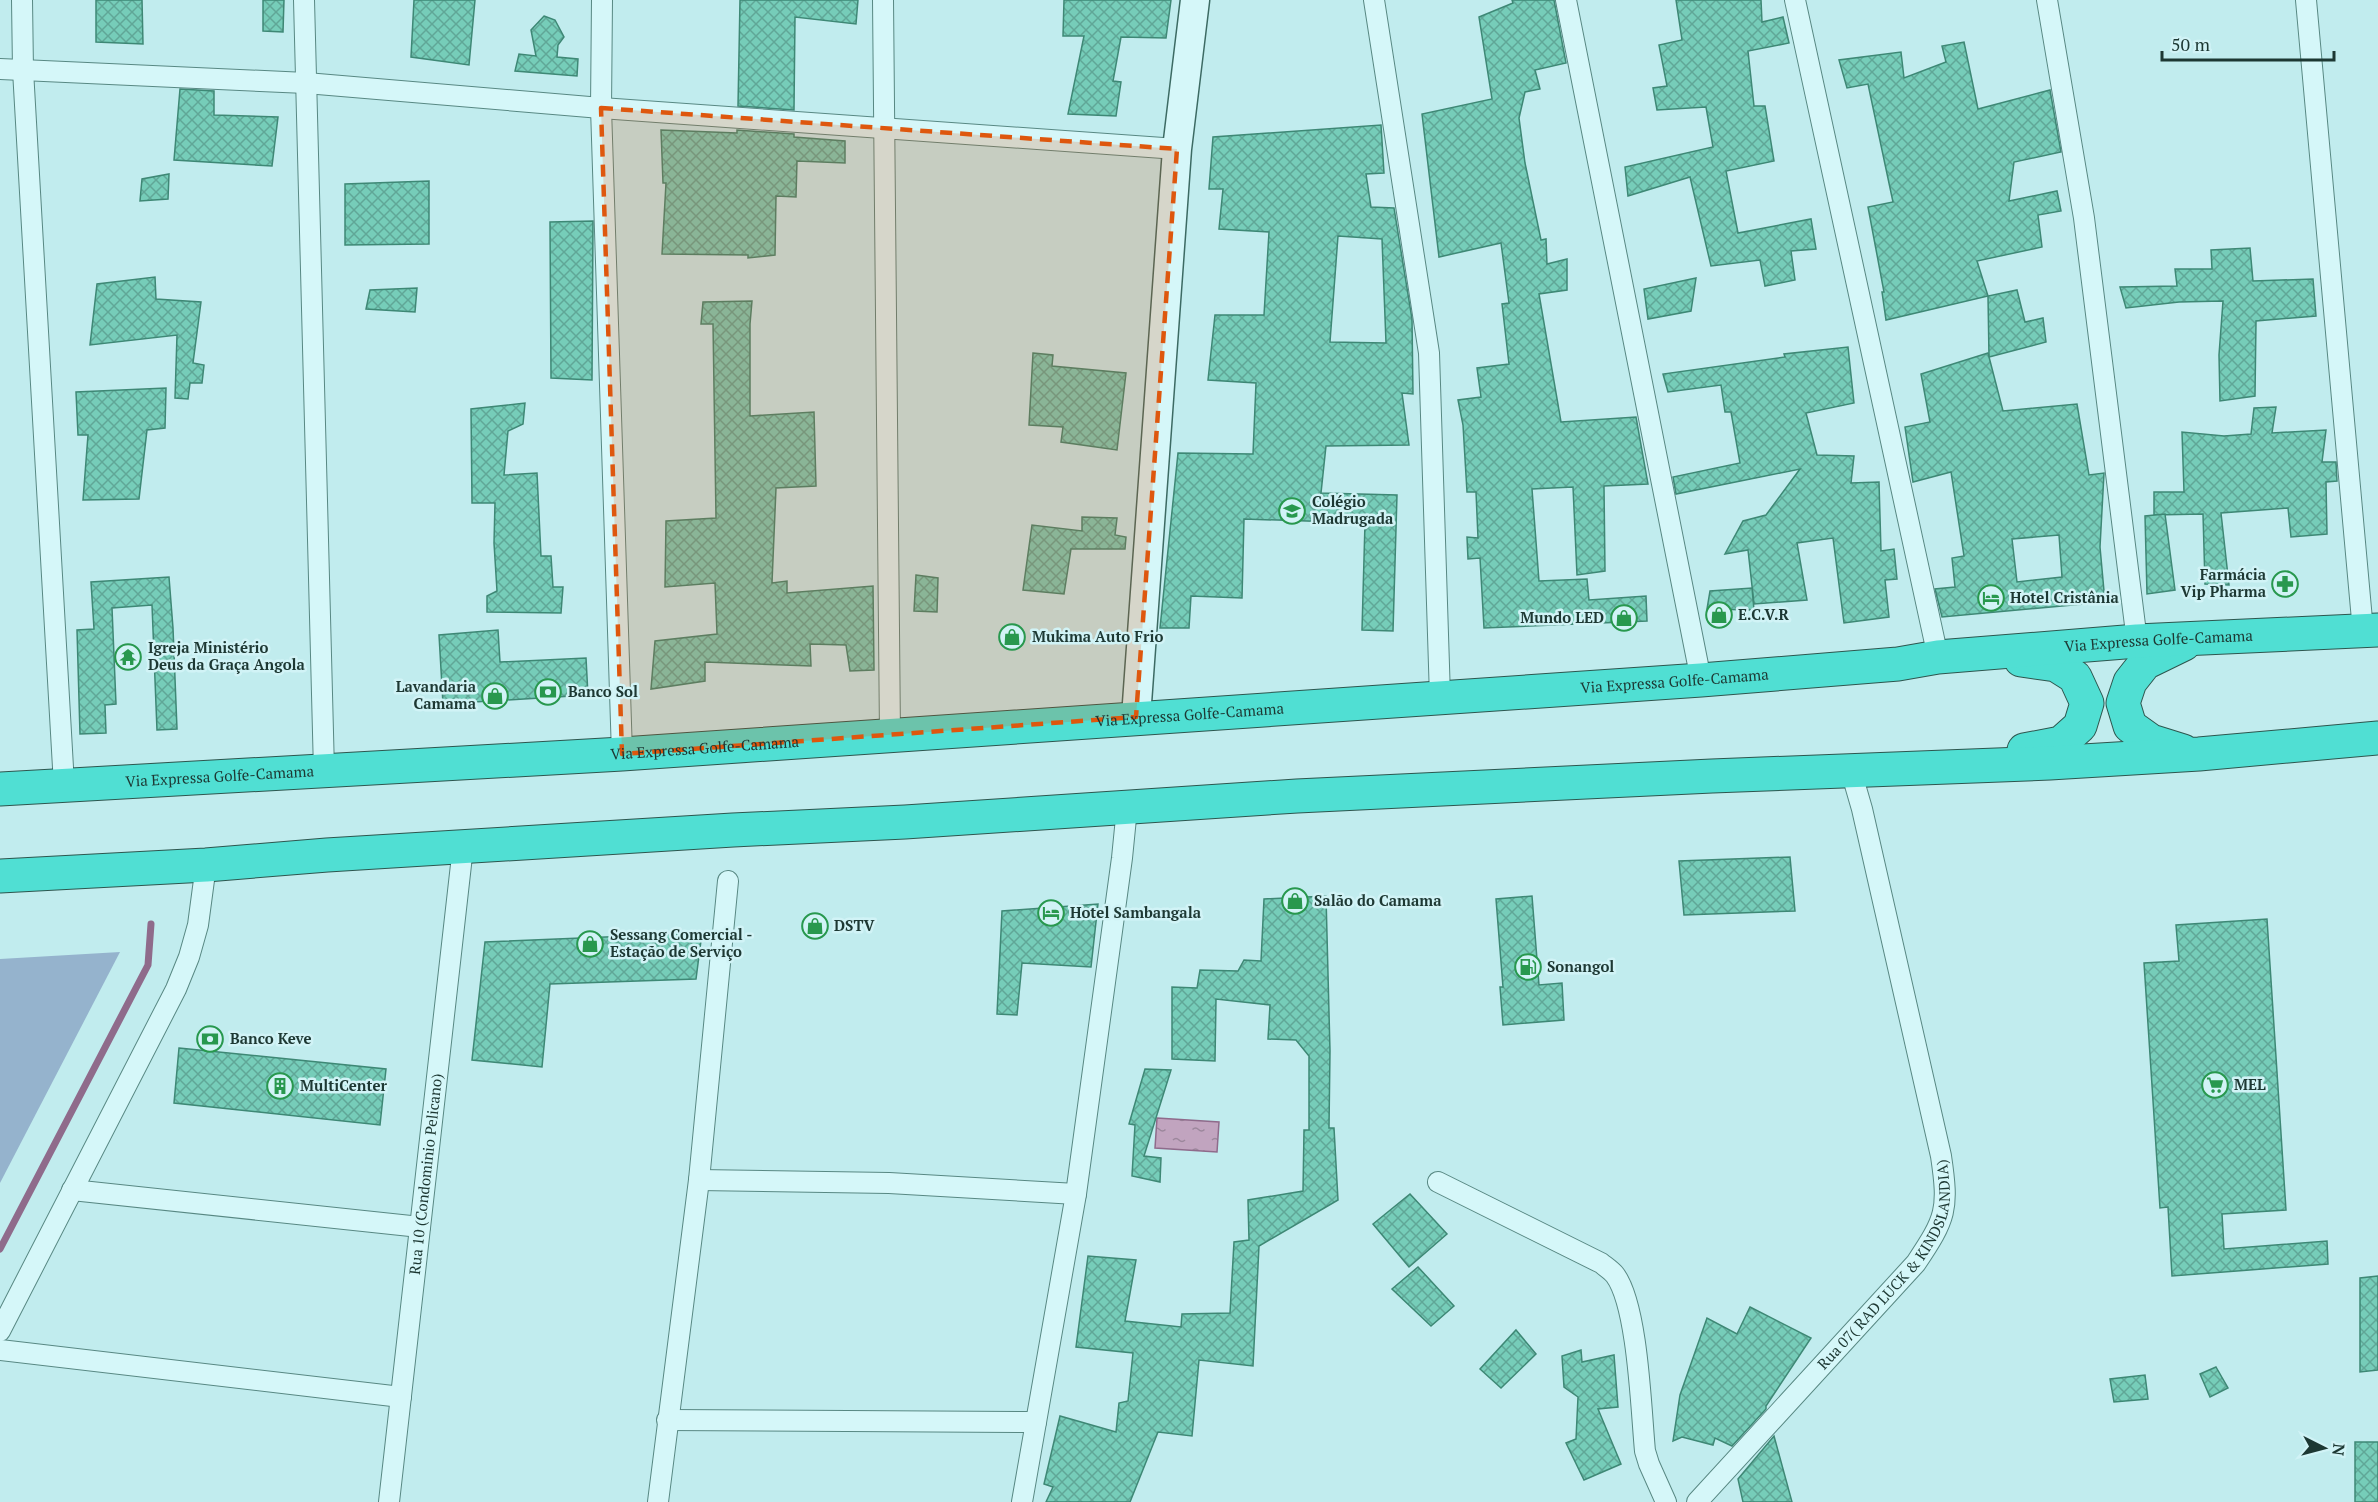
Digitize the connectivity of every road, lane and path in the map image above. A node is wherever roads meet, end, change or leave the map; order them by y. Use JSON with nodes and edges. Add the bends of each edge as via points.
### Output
{"nodes":[{"id":1,"x":22,"y":0,"type":"edge"},
{"id":2,"x":304,"y":0,"type":"edge"},
{"id":3,"x":602,"y":0,"type":"edge"},
{"id":4,"x":883,"y":0,"type":"edge"},
{"id":5,"x":1195,"y":0,"type":"edge"},
{"id":6,"x":1374,"y":0,"type":"edge"},
{"id":7,"x":1566,"y":0,"type":"edge"},
{"id":8,"x":1795,"y":0,"type":"edge"},
{"id":9,"x":2048,"y":0,"type":"edge"},
{"id":10,"x":2306,"y":0,"type":"edge"},
{"id":11,"x":0,"y":69,"type":"edge"},
{"id":12,"x":23,"y":70,"type":"junction"},
{"id":13,"x":306,"y":83,"type":"junction"},
{"id":14,"x":602,"y":108,"type":"junction"},
{"id":15,"x":885,"y":127,"type":"junction"},
{"id":16,"x":1177,"y":149,"type":"junction"},
{"id":17,"x":2370,"y":630,"type":"edge"},
{"id":18,"x":2202,"y":637,"type":"junction"},
{"id":19,"x":2137,"y":641,"type":"junction"},
{"id":20,"x":1938,"y":657,"type":"junction"},
{"id":21,"x":1898,"y":664,"type":"junction"},
{"id":22,"x":1701,"y":680,"type":"junction"},
{"id":23,"x":1440,"y":696,"type":"junction"},
{"id":24,"x":1136,"y":717,"type":"junction"},
{"id":25,"x":890,"y":735,"type":"junction"},
{"id":26,"x":2378,"y":738,"type":"edge"},
{"id":27,"x":622,"y":754,"type":"junction"},
{"id":28,"x":2199,"y":754,"type":"junction"},
{"id":29,"x":1898,"y":769,"type":"junction"},
{"id":30,"x":324,"y":771,"type":"junction"},
{"id":31,"x":1851,"y":771,"type":"junction"},
{"id":32,"x":64,"y":785,"type":"junction"},
{"id":33,"x":0,"y":789,"type":"edge"},
{"id":34,"x":1127,"y":808,"type":"junction"},
{"id":35,"x":463,"y":847,"type":"junction"},
{"id":36,"x":206,"y":865,"type":"junction"},
{"id":37,"x":0,"y":876,"type":"edge"},
{"id":38,"x":728,"y":882,"type":"dead end"},
{"id":39,"x":699,"y":1180,"type":"junction"},
{"id":40,"x":1438,"y":1182,"type":"dead end"},
{"id":41,"x":72,"y":1190,"type":"junction"},
{"id":42,"x":1076,"y":1194,"type":"junction"},
{"id":43,"x":420,"y":1227,"type":"junction"},
{"id":44,"x":0,"y":1330,"type":"edge"},
{"id":45,"x":0,"y":1350,"type":"edge"},
{"id":46,"x":401,"y":1397,"type":"junction"},
{"id":47,"x":668,"y":1420,"type":"junction"},
{"id":48,"x":1036,"y":1422,"type":"junction"},
{"id":49,"x":388,"y":1502,"type":"edge"},
{"id":50,"x":658,"y":1502,"type":"edge"},
{"id":51,"x":1022,"y":1502,"type":"edge"},
{"id":52,"x":1666,"y":1502,"type":"edge"},
{"id":53,"x":1697,"y":1502,"type":"edge"}],
"edges":[{"from":1,"to":12,"type":"street"},
{"from":2,"to":13,"type":"street"},
{"from":3,"to":14,"type":"street"},
{"from":4,"to":15,"type":"street"},
{"from":5,"to":16,"type":"street"},
{"from":6,"to":23,"type":"street","via":[[1429,353]]},
{"from":7,"to":22,"type":"street"},
{"from":8,"to":20,"type":"street"},
{"from":9,"to":19,"type":"street","via":[[2084,218]]},
{"from":10,"to":17,"type":"street"},
{"from":11,"to":12,"type":"street"},
{"from":12,"to":13,"type":"street"},
{"from":12,"to":32,"type":"street"},
{"from":13,"to":14,"type":"street"},
{"from":13,"to":30,"type":"street"},
{"from":14,"to":15,"type":"street"},
{"from":14,"to":27,"type":"street"},
{"from":15,"to":16,"type":"street"},
{"from":15,"to":25,"type":"street"},
{"from":16,"to":24,"type":"street"},
{"from":17,"to":18,"type":"highway","name":"Via Expressa Golfe-Camama"},
{"from":18,"to":19,"type":"highway","name":"Via Expressa Golfe-Camama"},
{"from":18,"to":28,"type":"highway","via":[[2145,663],[2130,682],[2122,703],[2130,726],[2151,741]]},
{"from":19,"to":20,"type":"highway","name":"Via Expressa Golfe-Camama"},
{"from":20,"to":21,"type":"highway","name":"Via Expressa Golfe-Camama"},
{"from":21,"to":22,"type":"highway","name":"Via Expressa Golfe-Camama"},
{"from":21,"to":29,"type":"highway","via":[[2031,660],[2056,665],[2075,677],[2087,703],[2080,726],[2061,743]]},
{"from":22,"to":23,"type":"highway","name":"Via Expressa Golfe-Camama"},
{"from":23,"to":24,"type":"highway","name":"Via Expressa Golfe-Camama"},
{"from":24,"to":25,"type":"highway","name":"Via Expressa Golfe-Camama"},
{"from":25,"to":27,"type":"highway","name":"Via Expressa Golfe-Camama"},
{"from":26,"to":28,"type":"highway"},
{"from":27,"to":30,"type":"highway","name":"Via Expressa Golfe-Camama"},
{"from":28,"to":29,"type":"highway"},
{"from":29,"to":31,"type":"highway"},
{"from":30,"to":32,"type":"highway","name":"Via Expressa Golfe-Camama"},
{"from":31,"to":34,"type":"highway","via":[[1297,796]]},
{"from":31,"to":53,"type":"street","name":"Rua 07( RAD LUCK & KINDSLANDIA)","via":[[1941,1156],[1945,1212],[1916,1263]]},
{"from":32,"to":33,"type":"highway","name":"Via Expressa Golfe-Camama"},
{"from":34,"to":35,"type":"highway"},
{"from":34,"to":42,"type":"street"},
{"from":35,"to":36,"type":"highway"},
{"from":35,"to":43,"type":"street","name":"Rua 10 (Condominio Pelicano)"},
{"from":36,"to":37,"type":"highway"},
{"from":36,"to":41,"type":"street","via":[[198,925],[176,989]]},
{"from":38,"to":39,"type":"street"},
{"from":39,"to":42,"type":"street","via":[[889,1183]]},
{"from":39,"to":47,"type":"street"},
{"from":40,"to":52,"type":"street","via":[[1601,1263],[1615,1274],[1632,1320],[1647,1458]]},
{"from":41,"to":43,"type":"street"},
{"from":41,"to":44,"type":"street"},
{"from":42,"to":48,"type":"street"},
{"from":43,"to":46,"type":"street","name":"Rua 10 (Condominio Pelicano)"},
{"from":45,"to":46,"type":"street"},
{"from":46,"to":49,"type":"street","name":"Rua 10 (Condominio Pelicano)"},
{"from":47,"to":48,"type":"street"},
{"from":47,"to":50,"type":"street"},
{"from":48,"to":51,"type":"street"}]}
